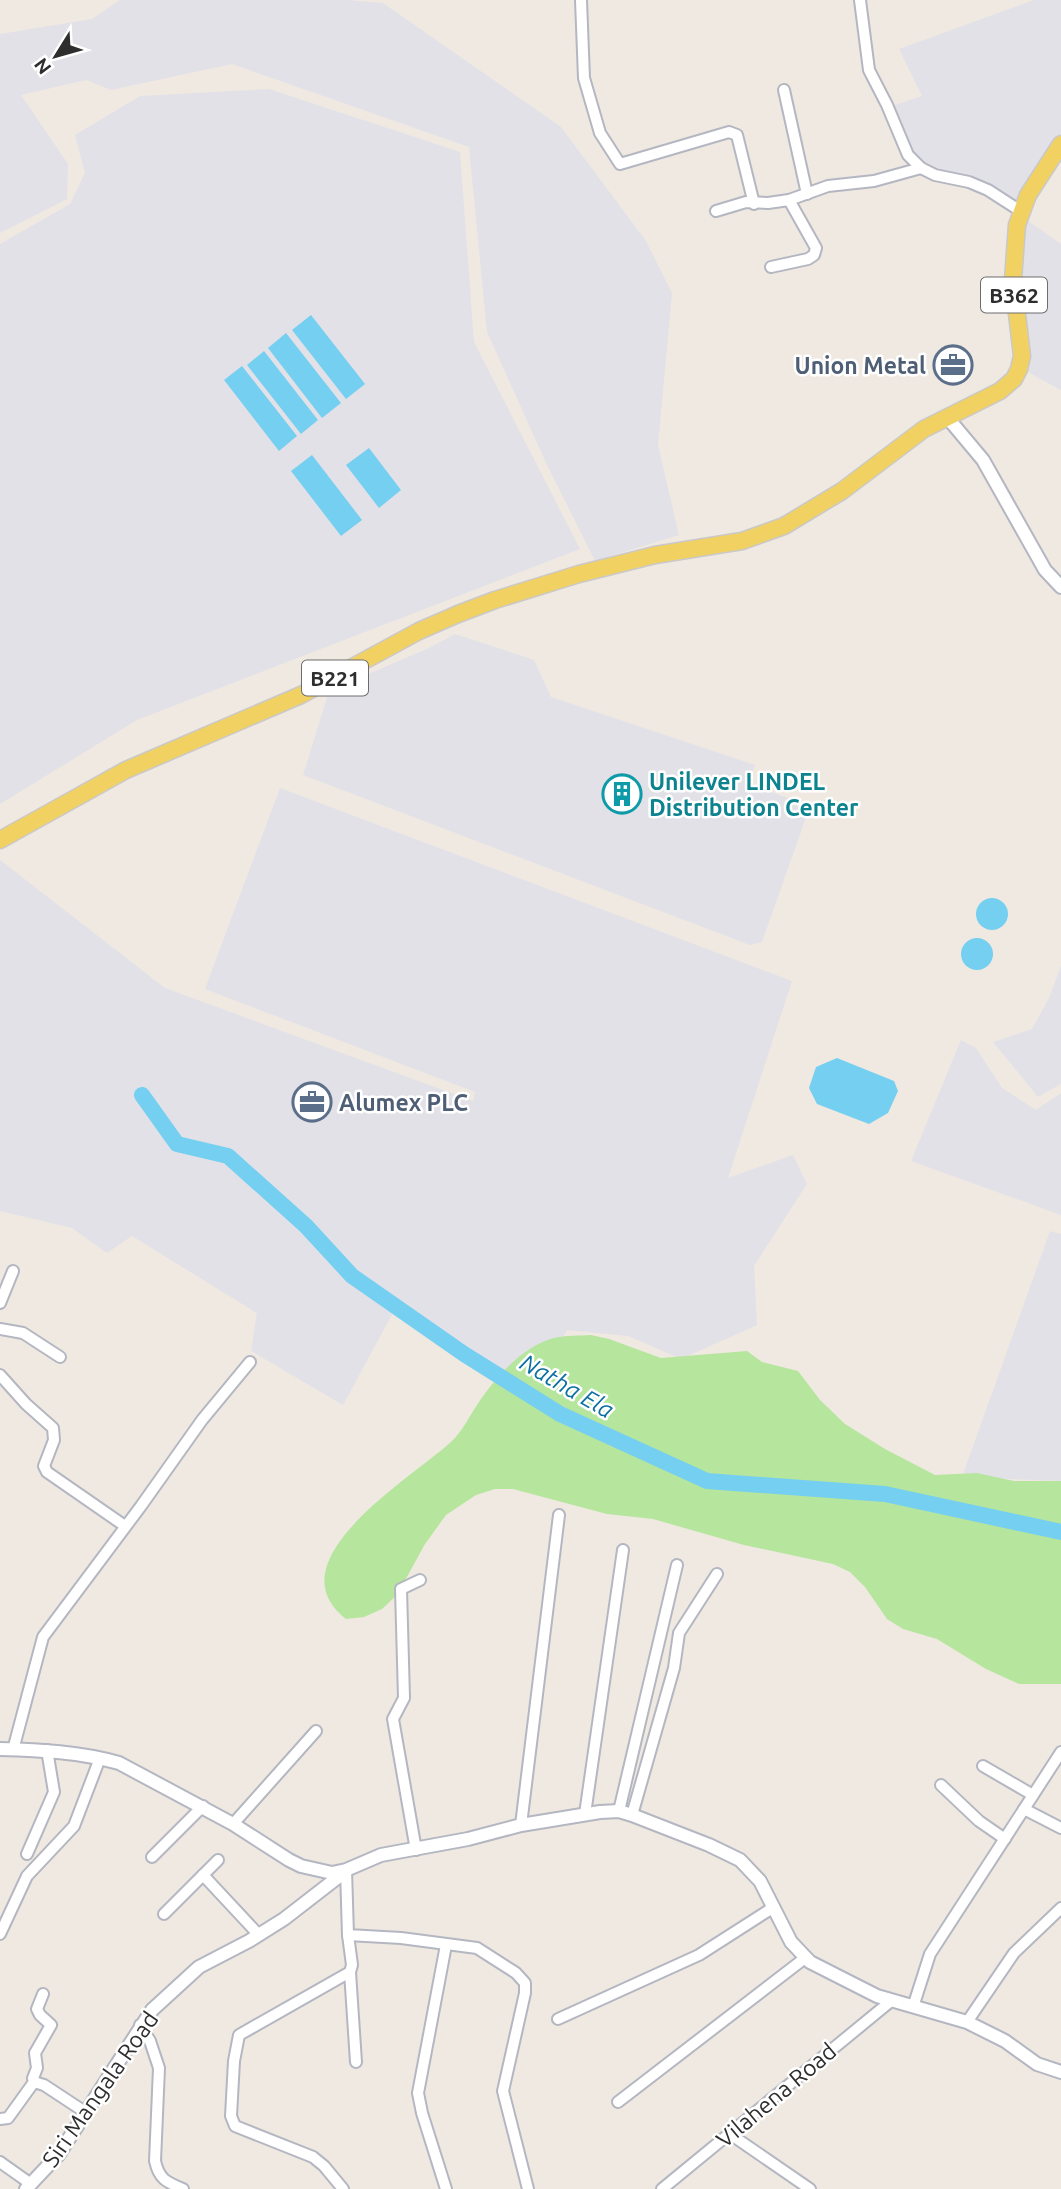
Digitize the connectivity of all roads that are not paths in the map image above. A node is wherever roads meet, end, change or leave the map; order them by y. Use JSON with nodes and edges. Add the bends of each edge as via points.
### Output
{"nodes":[{"id":1,"x":581,"y":0,"type":"edge"},
{"id":2,"x":860,"y":0,"type":"edge"},
{"id":3,"x":784,"y":90,"type":"dead end"},
{"id":4,"x":1061,"y":144,"type":"edge"},
{"id":5,"x":921,"y":168,"type":"junction"},
{"id":6,"x":807,"y":194,"type":"junction"},
{"id":7,"x":789,"y":200,"type":"junction"},
{"id":8,"x":754,"y":204,"type":"junction"},
{"id":9,"x":716,"y":211,"type":"dead end"},
{"id":10,"x":1022,"y":212,"type":"junction"},
{"id":11,"x":771,"y":267,"type":"dead end"},
{"id":12,"x":947,"y":417,"type":"junction"},
{"id":13,"x":1061,"y":587,"type":"edge"},
{"id":14,"x":0,"y":840,"type":"edge"},
{"id":15,"x":13,"y":1271,"type":"dead end"},
{"id":16,"x":0,"y":1303,"type":"edge"},
{"id":17,"x":0,"y":1329,"type":"edge"},
{"id":18,"x":60,"y":1357,"type":"dead end"},
{"id":19,"x":250,"y":1362,"type":"dead end"},
{"id":20,"x":0,"y":1375,"type":"edge"},
{"id":21,"x":559,"y":1515,"type":"dead end"},
{"id":22,"x":125,"y":1526,"type":"junction"},
{"id":23,"x":623,"y":1550,"type":"dead end"},
{"id":24,"x":677,"y":1564,"type":"dead end"},
{"id":25,"x":717,"y":1574,"type":"dead end"},
{"id":26,"x":420,"y":1580,"type":"dead end"},
{"id":27,"x":316,"y":1731,"type":"dead end"},
{"id":28,"x":7,"y":1749,"type":"edge"},
{"id":29,"x":47,"y":1751,"type":"junction"},
{"id":30,"x":1061,"y":1752,"type":"edge"},
{"id":31,"x":100,"y":1758,"type":"junction"},
{"id":32,"x":983,"y":1766,"type":"dead end"},
{"id":33,"x":941,"y":1785,"type":"dead end"},
{"id":34,"x":1033,"y":1795,"type":"junction"},
{"id":35,"x":203,"y":1806,"type":"junction"},
{"id":36,"x":1024,"y":1809,"type":"junction"},
{"id":37,"x":625,"y":1813,"type":"junction"},
{"id":38,"x":585,"y":1814,"type":"junction"},
{"id":39,"x":233,"y":1824,"type":"junction"},
{"id":40,"x":521,"y":1825,"type":"junction"},
{"id":41,"x":1061,"y":1828,"type":"edge"},
{"id":42,"x":1005,"y":1839,"type":"junction"},
{"id":43,"x":416,"y":1850,"type":"junction"},
{"id":44,"x":27,"y":1854,"type":"dead end"},
{"id":45,"x":152,"y":1857,"type":"dead end"},
{"id":46,"x":218,"y":1860,"type":"dead end"},
{"id":47,"x":346,"y":1870,"type":"junction"},
{"id":48,"x":202,"y":1875,"type":"junction"},
{"id":49,"x":774,"y":1907,"type":"junction"},
{"id":50,"x":1061,"y":1908,"type":"edge"},
{"id":51,"x":164,"y":1914,"type":"dead end"},
{"id":52,"x":0,"y":1934,"type":"edge"},
{"id":53,"x":259,"y":1935,"type":"junction"},
{"id":54,"x":348,"y":1935,"type":"junction"},
{"id":55,"x":446,"y":1945,"type":"junction"},
{"id":56,"x":805,"y":1958,"type":"junction"},
{"id":57,"x":349,"y":1972,"type":"junction"},
{"id":58,"x":43,"y":1994,"type":"dead end"},
{"id":59,"x":891,"y":2001,"type":"junction"},
{"id":60,"x":914,"y":2007,"type":"junction"},
{"id":61,"x":558,"y":2019,"type":"dead end"},
{"id":62,"x":967,"y":2022,"type":"junction"},
{"id":63,"x":140,"y":2025,"type":"junction"},
{"id":64,"x":356,"y":2062,"type":"dead end"},
{"id":65,"x":1061,"y":2072,"type":"edge"},
{"id":66,"x":34,"y":2082,"type":"junction"},
{"id":67,"x":618,"y":2102,"type":"dead end"},
{"id":68,"x":85,"y":2112,"type":"junction"},
{"id":69,"x":0,"y":2119,"type":"edge"},
{"id":70,"x":730,"y":2134,"type":"junction"},
{"id":71,"x":0,"y":2161,"type":"edge"},
{"id":72,"x":29,"y":2187,"type":"edge"},
{"id":73,"x":808,"y":2188,"type":"edge"},
{"id":74,"x":183,"y":2189,"type":"edge"},
{"id":75,"x":343,"y":2189,"type":"edge"},
{"id":76,"x":446,"y":2189,"type":"edge"},
{"id":77,"x":528,"y":2189,"type":"edge"},
{"id":78,"x":662,"y":2189,"type":"edge"}],
"edges":[{"from":1,"to":8,"type":"street","via":[[584,78],[600,133],[620,164],[729,132],[737,135]]},
{"from":2,"to":5,"type":"street","via":[[869,69],[908,155]]},
{"from":3,"to":6,"type":"street"},
{"from":4,"to":10,"type":"main road","number":"B362"},
{"from":5,"to":6,"type":"street"},
{"from":5,"to":10,"type":"street","via":[[988,190]]},
{"from":6,"to":7,"type":"street"},
{"from":7,"to":8,"type":"street"},
{"from":7,"to":11,"type":"street","via":[[816,248],[808,259]]},
{"from":8,"to":9,"type":"street"},
{"from":10,"to":12,"type":"main road","number":"B362","via":[[1013,260],[1014,302],[1022,341],[1019,369],[1008,386]]},
{"from":12,"to":13,"type":"street","via":[[983,460],[1045,570]]},
{"from":12,"to":14,"type":"main road","number":"B221","via":[[784,526],[742,541],[655,555],[579,574],[458,614],[301,695],[126,770]]},
{"from":15,"to":16,"type":"street"},
{"from":17,"to":18,"type":"street","via":[[23,1334]]},
{"from":19,"to":22,"type":"street"},
{"from":20,"to":22,"type":"street","via":[[53,1428],[54,1440],[44,1466],[47,1472]]},
{"from":21,"to":40,"type":"street"},
{"from":22,"to":28,"type":"street","via":[[43,1637]]},
{"from":23,"to":38,"type":"street"},
{"from":24,"to":37,"type":"street"},
{"from":25,"to":37,"type":"street","via":[[679,1633],[674,1668]]},
{"from":26,"to":43,"type":"street","via":[[401,1589],[404,1699],[393,1719]]},
{"from":27,"to":39,"type":"street"},
{"from":28,"to":29,"type":"street"},
{"from":29,"to":31,"type":"street"},
{"from":29,"to":44,"type":"street","via":[[54,1792]]},
{"from":30,"to":34,"type":"street"},
{"from":31,"to":35,"type":"street","via":[[134,1769]]},
{"from":31,"to":52,"type":"street","via":[[75,1826],[27,1877]]},
{"from":32,"to":34,"type":"street"},
{"from":33,"to":42,"type":"street"},
{"from":34,"to":36,"type":"street"},
{"from":35,"to":39,"type":"street"},
{"from":35,"to":45,"type":"street"},
{"from":36,"to":41,"type":"street"},
{"from":36,"to":42,"type":"street"},
{"from":37,"to":38,"type":"street"},
{"from":37,"to":49,"type":"street","via":[[740,1860],[760,1881]]},
{"from":38,"to":40,"type":"street"},
{"from":39,"to":47,"type":"street","via":[[301,1866],[332,1873]]},
{"from":40,"to":43,"type":"street"},
{"from":42,"to":60,"type":"street","via":[[930,1954]]},
{"from":43,"to":47,"type":"street","via":[[381,1855]]},
{"from":46,"to":48,"type":"street"},
{"from":47,"to":53,"type":"street","name":"Siri Mangala Road"},
{"from":47,"to":54,"type":"street"},
{"from":48,"to":51,"type":"street"},
{"from":48,"to":53,"type":"street"},
{"from":49,"to":56,"type":"street","via":[[791,1942]]},
{"from":49,"to":61,"type":"street","via":[[699,1955]]},
{"from":50,"to":62,"type":"street","via":[[1014,1953]]},
{"from":53,"to":63,"type":"street","name":"Siri Mangala Road","via":[[199,1968]]},
{"from":54,"to":55,"type":"street"},
{"from":54,"to":57,"type":"street"},
{"from":55,"to":76,"type":"street","via":[[418,2093]]},
{"from":55,"to":77,"type":"street","via":[[477,1948],[524,1983],[503,2091]]},
{"from":56,"to":59,"type":"street","via":[[865,1992]]},
{"from":56,"to":67,"type":"street"},
{"from":57,"to":64,"type":"street"},
{"from":57,"to":75,"type":"street","via":[[240,2035],[230,2116],[235,2126],[313,2157]]},
{"from":58,"to":66,"type":"street","via":[[37,2009],[51,2025],[35,2053]]},
{"from":59,"to":60,"type":"street"},
{"from":59,"to":70,"type":"street","name":"Vilahena Road"},
{"from":60,"to":62,"type":"street"},
{"from":62,"to":65,"type":"street","via":[[1037,2064]]},
{"from":63,"to":68,"type":"street","name":"Siri Mangala Road"},
{"from":63,"to":74,"type":"street","via":[[159,2068],[158,2175]]},
{"from":66,"to":68,"type":"street"},
{"from":66,"to":69,"type":"street","via":[[8,2118]]},
{"from":68,"to":72,"type":"street","name":"Siri Mangala Road","via":[[59,2154]]},
{"from":70,"to":73,"type":"street"},
{"from":70,"to":78,"type":"street","name":"Vilahena Road"},
{"from":71,"to":72,"type":"street"}]}
